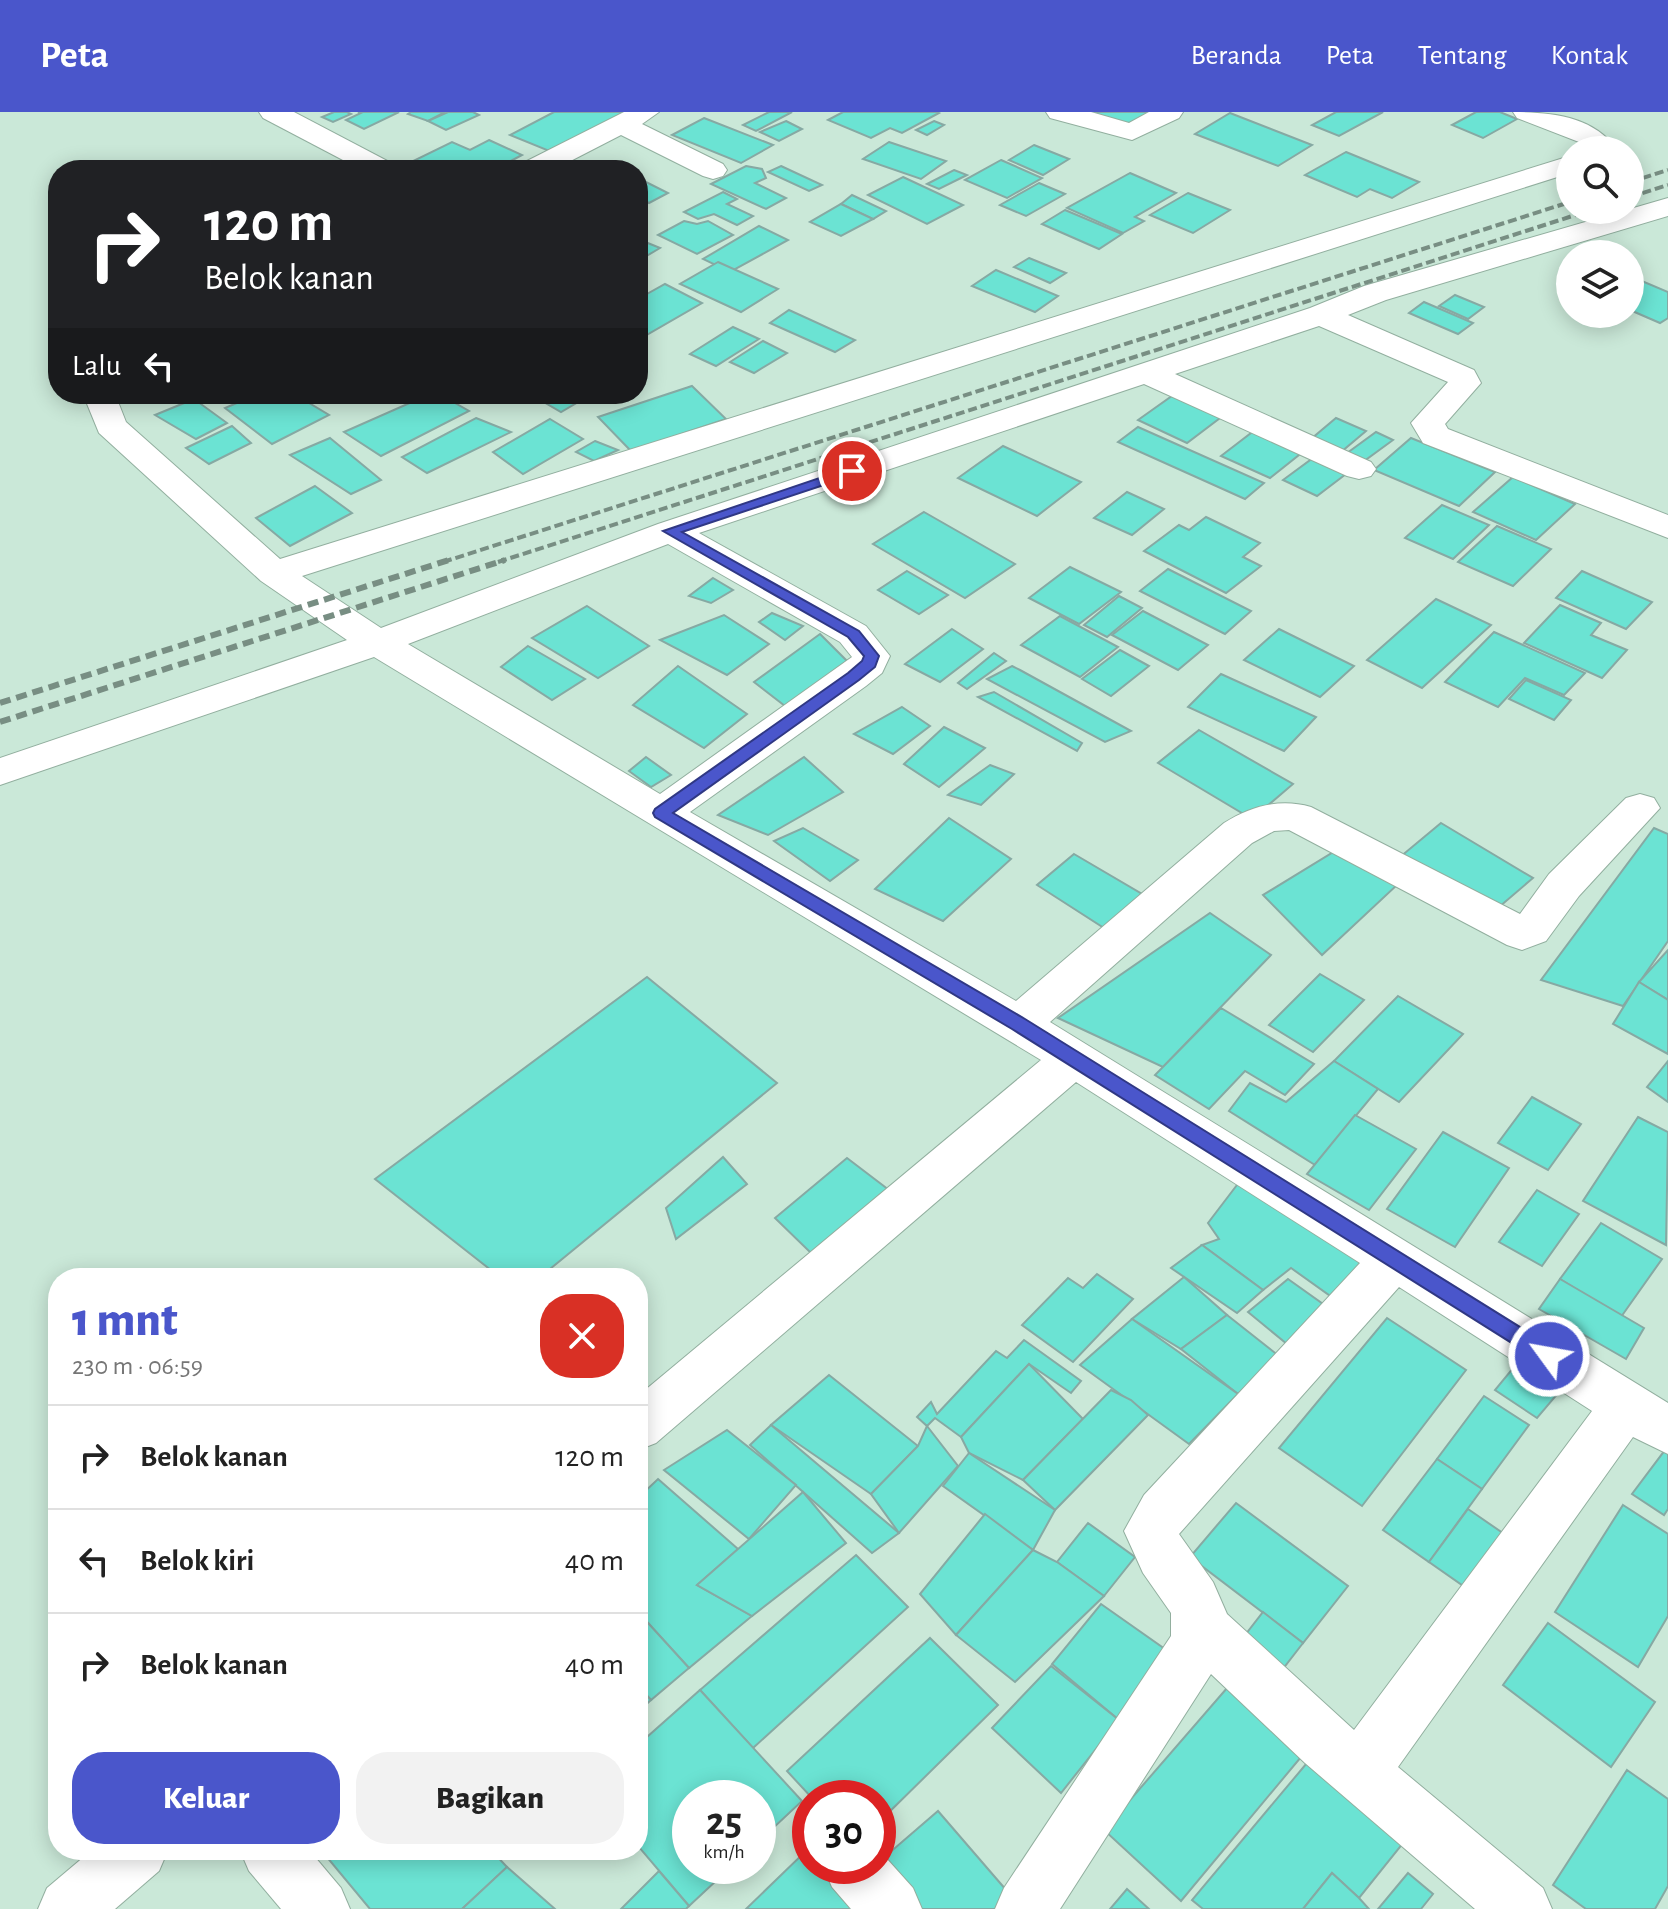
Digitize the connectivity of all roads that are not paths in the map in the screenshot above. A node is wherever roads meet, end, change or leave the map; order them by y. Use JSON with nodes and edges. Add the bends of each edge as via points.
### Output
{"nodes":[{"id":1,"x":273,"y":112,"type":"edge"},
{"id":2,"x":1060,"y":112,"type":"edge"},
{"id":3,"x":1169,"y":112,"type":"edge"},
{"id":4,"x":1527,"y":112,"type":"edge"},
{"id":5,"x":633,"y":119,"type":"edge"},
{"id":6,"x":1589,"y":136,"type":"edge"},
{"id":7,"x":364,"y":160,"type":"edge"},
{"id":8,"x":551,"y":160,"type":"edge"},
{"id":9,"x":1556,"y":168,"type":"edge"},
{"id":10,"x":713,"y":170,"type":"dead end"},
{"id":11,"x":1668,"y":207,"type":"edge"},
{"id":12,"x":1321,"y":315,"type":"junction"},
{"id":13,"x":1144,"y":372,"type":"junction"},
{"id":14,"x":103,"y":404,"type":"edge"},
{"id":15,"x":1359,"y":469,"type":"dead end"},
{"id":16,"x":1668,"y":527,"type":"edge"},
{"id":17,"x":670,"y":531,"type":"junction"},
{"id":18,"x":274,"y":573,"type":"junction"},
{"id":19,"x":379,"y":642,"type":"junction"},
{"id":20,"x":0,"y":772,"type":"edge"},
{"id":21,"x":1640,"y":808,"type":"dead end"},
{"id":22,"x":661,"y":813,"type":"junction"},
{"id":23,"x":1019,"y":1024,"type":"junction"},
{"id":24,"x":1072,"y":1059,"type":"junction"},
{"id":25,"x":1395,"y":1258,"type":"junction"},
{"id":26,"x":1647,"y":1418,"type":"edge"},
{"id":27,"x":648,"y":1419,"type":"edge"},
{"id":28,"x":1201,"y":1627,"type":"junction"},
{"id":29,"x":1360,"y":1771,"type":"junction"},
{"id":30,"x":126,"y":1860,"type":"edge"},
{"id":31,"x":278,"y":1860,"type":"edge"},
{"id":32,"x":869,"y":1884,"type":"edge"},
{"id":33,"x":68,"y":1909,"type":"edge"},
{"id":34,"x":320,"y":1909,"type":"edge"},
{"id":35,"x":892,"y":1909,"type":"edge"},
{"id":36,"x":1025,"y":1909,"type":"edge"},
{"id":37,"x":1522,"y":1909,"type":"edge"}],
"edges":[{"from":1,"to":7,"type":"street"},
{"from":2,"to":3,"type":"street","via":[[1132,132]]},
{"from":4,"to":6,"type":"street"},
{"from":5,"to":8,"type":"street"},
{"from":5,"to":10,"type":"street"},
{"from":9,"to":18,"type":"street"},
{"from":11,"to":12,"type":"street","via":[[1375,293]]},
{"from":12,"to":13,"type":"street"},
{"from":12,"to":16,"type":"street","via":[[1463,377],[1465,383],[1428,423],[1435,436]]},
{"from":13,"to":15,"type":"street"},
{"from":13,"to":17,"type":"street"},
{"from":14,"to":18,"type":"street","via":[[111,426]]},
{"from":17,"to":19,"type":"street"},
{"from":17,"to":22,"type":"street","via":[[853,634],[871,656],[853,677]]},
{"from":18,"to":19,"type":"street"},
{"from":19,"to":20,"type":"street"},
{"from":19,"to":22,"type":"street"},
{"from":21,"to":23,"type":"street","via":[[1522,934],[1297,817],[1259,819]]},
{"from":22,"to":23,"type":"street"},
{"from":23,"to":24,"type":"street"},
{"from":24,"to":25,"type":"street"},
{"from":24,"to":27,"type":"street"},
{"from":25,"to":26,"type":"street"},
{"from":25,"to":28,"type":"street","via":[[1151,1531],[1154,1548],[1195,1601]]},
{"from":26,"to":29,"type":"street"},
{"from":28,"to":29,"type":"street"},
{"from":28,"to":36,"type":"street","via":[[1194,1650]]},
{"from":29,"to":37,"type":"street"},
{"from":30,"to":33,"type":"street"},
{"from":31,"to":34,"type":"street"},
{"from":32,"to":35,"type":"street"}]}
